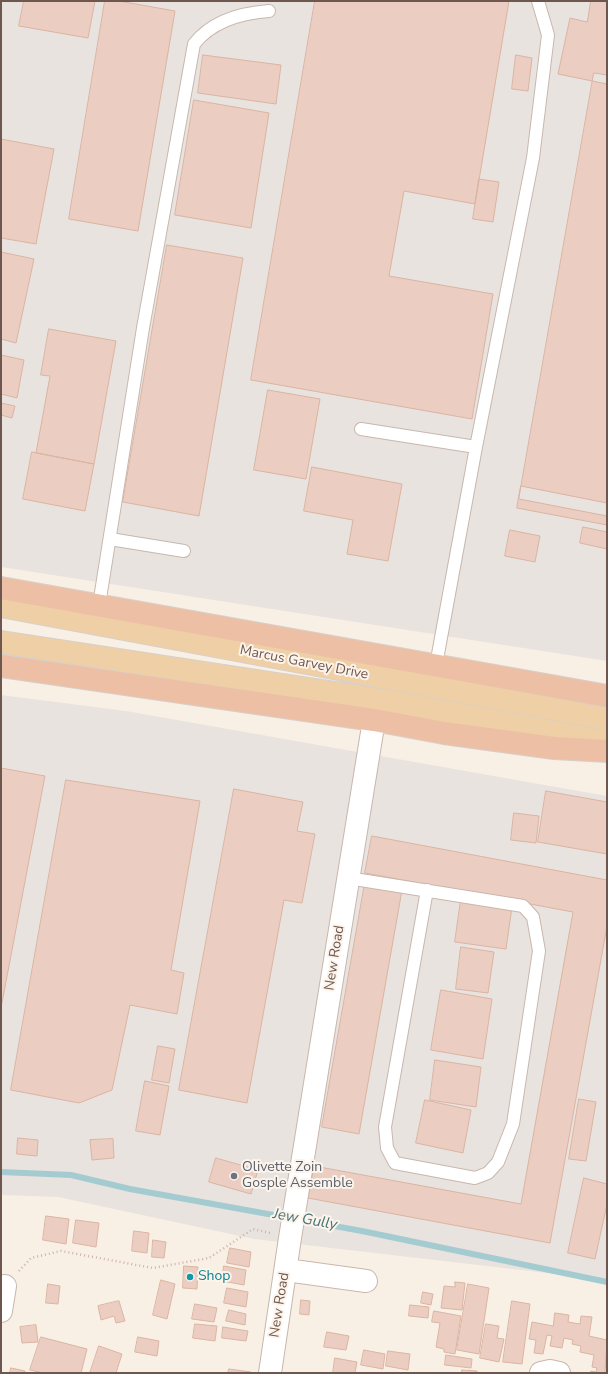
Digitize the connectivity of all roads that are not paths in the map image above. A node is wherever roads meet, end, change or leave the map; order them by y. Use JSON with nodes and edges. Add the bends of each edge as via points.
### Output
{"nodes":[{"id":1,"x":538,"y":1,"type":"edge"},
{"id":2,"x":269,"y":11,"type":"dead end"},
{"id":3,"x":361,"y":429,"type":"dead end"},
{"id":4,"x":476,"y":447,"type":"junction"},
{"id":5,"x":110,"y":540,"type":"junction"},
{"id":6,"x":184,"y":551,"type":"dead end"},
{"id":7,"x":1,"y":588,"type":"edge"},
{"id":8,"x":100,"y":605,"type":"junction"},
{"id":9,"x":1,"y":606,"type":"edge"},
{"id":10,"x":1,"y":642,"type":"edge"},
{"id":11,"x":436,"y":665,"type":"junction"},
{"id":12,"x":1,"y":666,"type":"edge"},
{"id":13,"x":607,"y":696,"type":"edge"},
{"id":14,"x":607,"y":719,"type":"edge"},
{"id":15,"x":374,"y":720,"type":"junction"},
{"id":16,"x":607,"y":742,"type":"edge"},
{"id":17,"x":607,"y":751,"type":"edge"},
{"id":18,"x":348,"y":878,"type":"junction"},
{"id":19,"x":427,"y":890,"type":"junction"},
{"id":20,"x":286,"y":1270,"type":"junction"},
{"id":21,"x":366,"y":1281,"type":"dead end"},
{"id":22,"x":5,"y":1286,"type":"road end"},
{"id":23,"x":1,"y":1312,"type":"edge"},
{"id":24,"x":270,"y":1373,"type":"edge"},
{"id":25,"x":541,"y":1373,"type":"edge"},
{"id":26,"x":559,"y":1373,"type":"edge"}],
"edges":[{"from":1,"to":4,"type":"lane","via":[[548,35],[533,158]]},
{"from":2,"to":5,"type":"lane","via":[[252,12],[216,24],[194,44],[143,328]]},
{"from":3,"to":4,"type":"lane"},
{"from":4,"to":11,"type":"lane"},
{"from":5,"to":6,"type":"lane"},
{"from":5,"to":8,"type":"lane"},
{"from":7,"to":8,"type":"highway","name":"Marcus Garvey Drive"},
{"from":8,"to":11,"type":"highway","name":"Marcus Garvey Drive"},
{"from":9,"to":14,"type":"main road","name":"Marcus Garvey Drive"},
{"from":10,"to":16,"type":"main road","name":"Marcus Garvey Drive","via":[[382,700]]},
{"from":11,"to":13,"type":"highway","name":"Marcus Garvey Drive"},
{"from":12,"to":15,"type":"highway"},
{"from":15,"to":17,"type":"highway","via":[[546,747]]},
{"from":15,"to":18,"type":"street","name":"New Road"},
{"from":18,"to":19,"type":"lane"},
{"from":18,"to":20,"type":"street","name":"New Road"},
{"from":19,"to":19,"type":"lane","via":[[385,1128],[387,1148],[395,1163],[475,1178],[488,1173],[498,1162],[513,1124],[539,951],[533,917],[523,906]]},
{"from":20,"to":21,"type":"street"},
{"from":20,"to":24,"type":"street","name":"New Road"},
{"from":22,"to":23,"type":"street"},
{"from":25,"to":26,"type":"street"}]}
